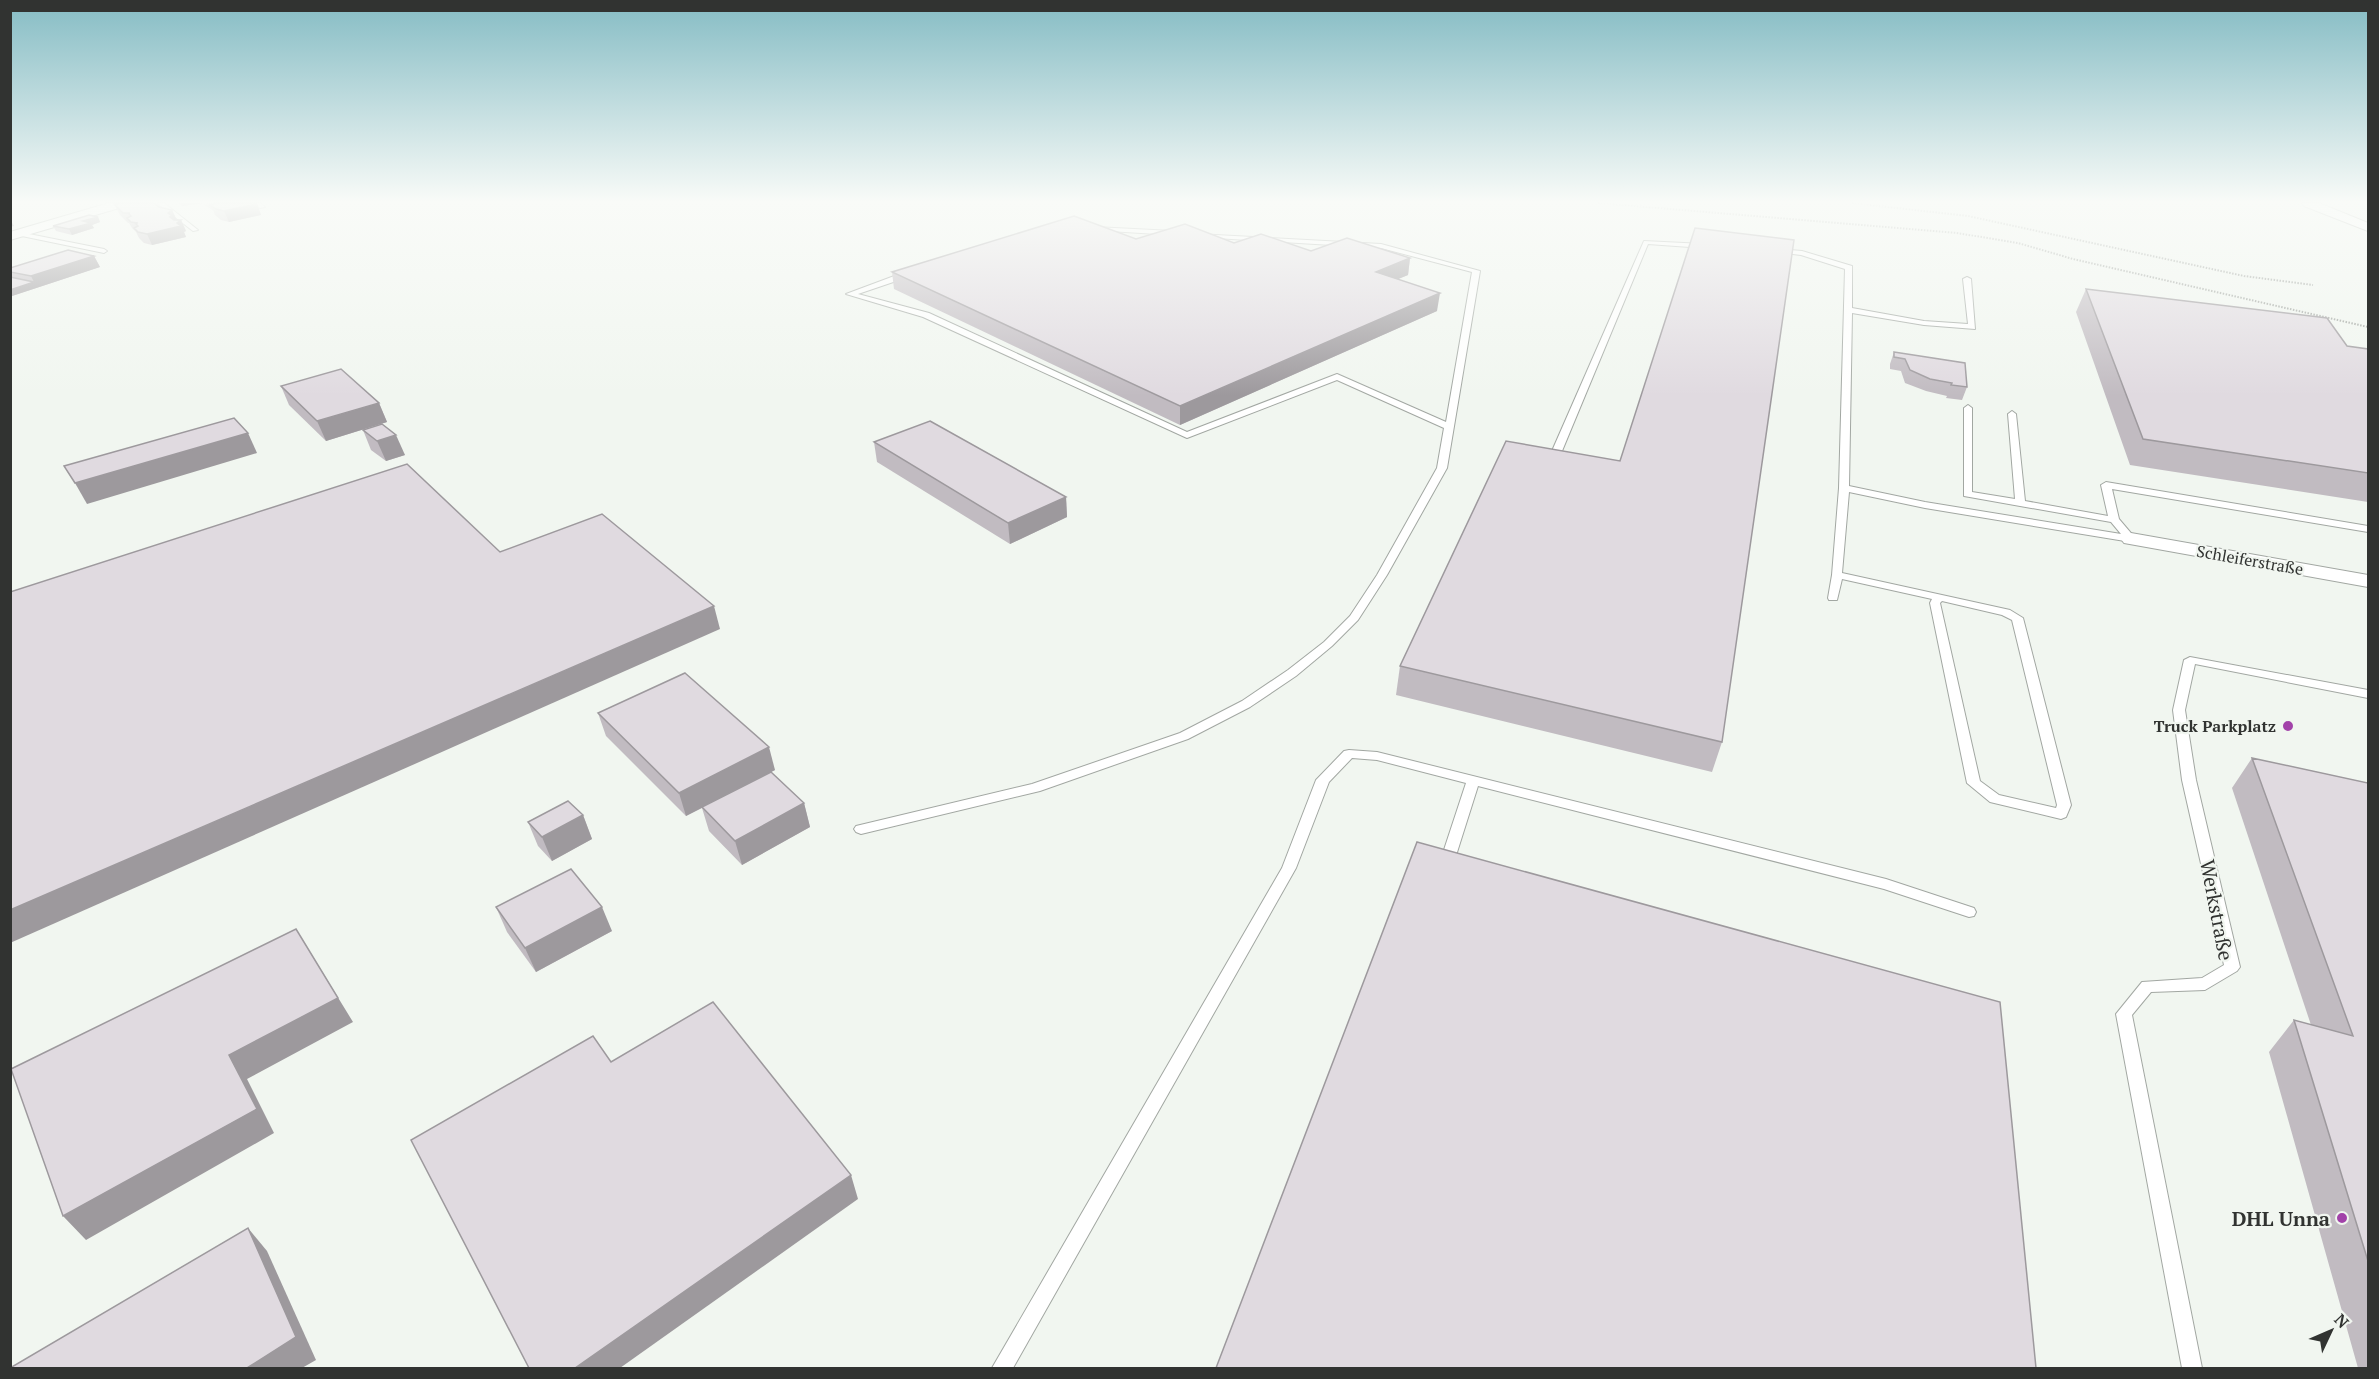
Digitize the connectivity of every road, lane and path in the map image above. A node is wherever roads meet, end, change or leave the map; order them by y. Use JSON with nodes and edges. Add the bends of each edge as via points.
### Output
{"nodes":[{"id":1,"x":1466,"y":267,"type":"edge"},
{"id":2,"x":1636,"y":267,"type":"edge"},
{"id":3,"x":1847,"y":267,"type":"edge"},
{"id":4,"x":2109,"y":267,"type":"edge"},
{"id":5,"x":2204,"y":267,"type":"edge"},
{"id":6,"x":918,"y":271,"type":"edge"},
{"id":7,"x":1967,"y":279,"type":"dead end"},
{"id":8,"x":2313,"y":285,"type":"dead end"},
{"id":9,"x":1848,"y":310,"type":"junction"},
{"id":10,"x":2368,"y":327,"type":"edge"},
{"id":11,"x":1968,"y":408,"type":"dead end"},
{"id":12,"x":2012,"y":414,"type":"dead end"},
{"id":13,"x":1449,"y":426,"type":"junction"},
{"id":14,"x":1557,"y":451,"type":"edge"},
{"id":15,"x":1845,"y":488,"type":"junction"},
{"id":16,"x":2020,"y":503,"type":"junction"},
{"id":17,"x":2114,"y":520,"type":"junction"},
{"id":18,"x":2368,"y":529,"type":"edge"},
{"id":19,"x":2131,"y":539,"type":"junction"},
{"id":20,"x":1837,"y":575,"type":"junction"},
{"id":21,"x":2368,"y":581,"type":"edge"},
{"id":22,"x":1939,"y":597,"type":"junction"},
{"id":23,"x":1833,"y":598,"type":"dead end"},
{"id":24,"x":2368,"y":694,"type":"edge"},
{"id":25,"x":1473,"y":780,"type":"junction"},
{"id":26,"x":861,"y":829,"type":"dead end"},
{"id":27,"x":1441,"y":881,"type":"edge"},
{"id":28,"x":1970,"y":912,"type":"dead end"},
{"id":29,"x":1002,"y":1368,"type":"edge"},
{"id":30,"x":2192,"y":1368,"type":"edge"}],
"edges":[{"from":1,"to":13,"type":"lane","via":[[1476,270]]},
{"from":2,"to":14,"type":"lane"},
{"from":3,"to":9,"type":"lane"},
{"from":4,"to":10,"type":"path"},
{"from":5,"to":8,"type":"path"},
{"from":6,"to":13,"type":"lane","via":[[850,294],[926,315],[1187,435],[1337,377]]},
{"from":7,"to":9,"type":"lane","via":[[1972,327]]},
{"from":9,"to":15,"type":"lane"},
{"from":11,"to":16,"type":"lane","via":[[1967,494]]},
{"from":12,"to":16,"type":"lane"},
{"from":13,"to":26,"type":"lane","via":[[1442,468],[1382,575],[1354,618],[1292,674],[1246,704],[1184,736],[1035,788]]},
{"from":15,"to":19,"type":"lane"},
{"from":15,"to":20,"type":"lane"},
{"from":16,"to":17,"type":"lane"},
{"from":17,"to":18,"type":"lane","via":[[2106,485]]},
{"from":17,"to":19,"type":"lane"},
{"from":19,"to":21,"type":"street","name":"Schleiferstraße"},
{"from":20,"to":22,"type":"lane"},
{"from":20,"to":23,"type":"lane"},
{"from":22,"to":22,"type":"lane","via":[[2017,618],[2064,805],[2061,814],[1995,799],[1974,783],[1935,603]]},
{"from":24,"to":30,"type":"lane","name":"Werkstraße","via":[[2190,660],[2179,710],[2189,780],[2232,967],[2205,984],[2147,986],[2124,1014]]},
{"from":25,"to":27,"type":"lane"},
{"from":25,"to":28,"type":"lane","via":[[1886,884]]},
{"from":25,"to":29,"type":"lane","via":[[1377,756],[1349,754],[1323,780],[1290,868]]}]}
